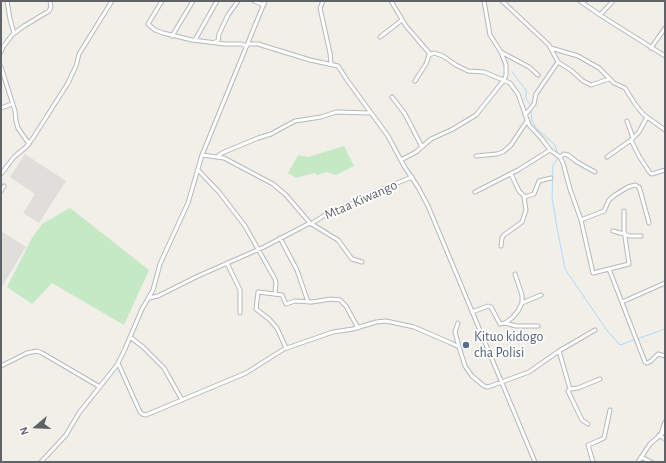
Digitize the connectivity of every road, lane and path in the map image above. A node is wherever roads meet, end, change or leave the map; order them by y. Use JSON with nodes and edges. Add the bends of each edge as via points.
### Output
{"nodes":[{"id":1,"x":7,"y":1,"type":"edge"},
{"id":2,"x":50,"y":1,"type":"edge"},
{"id":3,"x":112,"y":1,"type":"edge"},
{"id":4,"x":162,"y":1,"type":"edge"},
{"id":5,"x":193,"y":1,"type":"edge"},
{"id":6,"x":217,"y":1,"type":"edge"},
{"id":7,"x":238,"y":1,"type":"edge"},
{"id":8,"x":254,"y":1,"type":"edge"},
{"id":9,"x":323,"y":1,"type":"edge"},
{"id":10,"x":391,"y":1,"type":"edge"},
{"id":11,"x":484,"y":1,"type":"edge"},
{"id":12,"x":502,"y":1,"type":"edge"},
{"id":13,"x":580,"y":1,"type":"edge"},
{"id":14,"x":613,"y":1,"type":"edge"},
{"id":15,"x":264,"y":3,"type":"edge"},
{"id":16,"x":600,"y":15,"type":"junction"},
{"id":17,"x":402,"y":20,"type":"junction"},
{"id":18,"x":665,"y":28,"type":"edge"},
{"id":19,"x":14,"y":34,"type":"junction"},
{"id":20,"x":172,"y":36,"type":"junction"},
{"id":21,"x":380,"y":37,"type":"dead end"},
{"id":22,"x":195,"y":40,"type":"junction"},
{"id":23,"x":215,"y":42,"type":"junction"},
{"id":24,"x":248,"y":45,"type":"junction"},
{"id":25,"x":551,"y":48,"type":"junction"},
{"id":26,"x":650,"y":48,"type":"junction"},
{"id":27,"x":1,"y":52,"type":"edge"},
{"id":28,"x":501,"y":52,"type":"junction"},
{"id":29,"x":430,"y":54,"type":"junction"},
{"id":30,"x":665,"y":56,"type":"edge"},
{"id":31,"x":558,"y":62,"type":"junction"},
{"id":32,"x":331,"y":64,"type":"junction"},
{"id":33,"x":1,"y":67,"type":"edge"},
{"id":34,"x":538,"y":74,"type":"dead end"},
{"id":35,"x":609,"y":79,"type":"junction"},
{"id":36,"x":504,"y":80,"type":"junction"},
{"id":37,"x":415,"y":81,"type":"dead end"},
{"id":38,"x":392,"y":97,"type":"dead end"},
{"id":39,"x":12,"y":104,"type":"junction"},
{"id":40,"x":1,"y":108,"type":"edge"},
{"id":41,"x":370,"y":112,"type":"junction"},
{"id":42,"x":525,"y":115,"type":"junction"},
{"id":43,"x":647,"y":117,"type":"junction"},
{"id":44,"x":527,"y":121,"type":"junction"},
{"id":45,"x":627,"y":121,"type":"dead end"},
{"id":46,"x":665,"y":130,"type":"edge"},
{"id":47,"x":632,"y":139,"type":"junction"},
{"id":48,"x":29,"y":144,"type":"junction"},
{"id":49,"x":422,"y":146,"type":"junction"},
{"id":50,"x":550,"y":150,"type":"junction"},
{"id":51,"x":202,"y":155,"type":"junction"},
{"id":52,"x":476,"y":156,"type":"dead end"},
{"id":53,"x":560,"y":156,"type":"junction"},
{"id":54,"x":217,"y":157,"type":"junction"},
{"id":55,"x":607,"y":157,"type":"dead end"},
{"id":56,"x":401,"y":160,"type":"junction"},
{"id":57,"x":198,"y":170,"type":"junction"},
{"id":58,"x":665,"y":170,"type":"edge"},
{"id":59,"x":596,"y":172,"type":"dead end"},
{"id":60,"x":1,"y":174,"type":"edge"},
{"id":61,"x":511,"y":174,"type":"junction"},
{"id":62,"x":412,"y":177,"type":"junction"},
{"id":63,"x":551,"y":178,"type":"dead end"},
{"id":64,"x":4,"y":186,"type":"dead end"},
{"id":65,"x":1,"y":191,"type":"edge"},
{"id":66,"x":475,"y":192,"type":"dead end"},
{"id":67,"x":524,"y":197,"type":"junction"},
{"id":68,"x":624,"y":211,"type":"dead end"},
{"id":69,"x":580,"y":220,"type":"junction"},
{"id":70,"x":649,"y":223,"type":"dead end"},
{"id":71,"x":311,"y":224,"type":"junction"},
{"id":72,"x":613,"y":231,"type":"dead end"},
{"id":73,"x":624,"y":234,"type":"junction"},
{"id":74,"x":641,"y":236,"type":"dead end"},
{"id":75,"x":280,"y":238,"type":"junction"},
{"id":76,"x":501,"y":246,"type":"dead end"},
{"id":77,"x":258,"y":249,"type":"junction"},
{"id":78,"x":362,"y":262,"type":"dead end"},
{"id":79,"x":227,"y":263,"type":"junction"},
{"id":80,"x":609,"y":269,"type":"junction"},
{"id":81,"x":515,"y":274,"type":"dead end"},
{"id":82,"x":665,"y":283,"type":"edge"},
{"id":83,"x":276,"y":293,"type":"junction"},
{"id":84,"x":541,"y":295,"type":"dead end"},
{"id":85,"x":149,"y":298,"type":"junction"},
{"id":86,"x":308,"y":302,"type":"junction"},
{"id":87,"x":622,"y":302,"type":"junction"},
{"id":88,"x":522,"y":304,"type":"junction"},
{"id":89,"x":472,"y":312,"type":"junction"},
{"id":90,"x":240,"y":313,"type":"dead end"},
{"id":91,"x":458,"y":323,"type":"dead end"},
{"id":92,"x":505,"y":323,"type":"junction"},
{"id":93,"x":538,"y":326,"type":"dead end"},
{"id":94,"x":358,"y":328,"type":"junction"},
{"id":95,"x":595,"y":330,"type":"dead end"},
{"id":96,"x":130,"y":337,"type":"junction"},
{"id":97,"x":459,"y":347,"type":"junction"},
{"id":98,"x":286,"y":348,"type":"junction"},
{"id":99,"x":559,"y":351,"type":"junction"},
{"id":100,"x":665,"y":356,"type":"edge"},
{"id":101,"x":118,"y":363,"type":"junction"},
{"id":102,"x":1,"y":366,"type":"edge"},
{"id":103,"x":600,"y":379,"type":"dead end"},
{"id":104,"x":501,"y":382,"type":"junction"},
{"id":105,"x":100,"y":387,"type":"junction"},
{"id":106,"x":570,"y":389,"type":"junction"},
{"id":107,"x":182,"y":400,"type":"junction"},
{"id":108,"x":610,"y":410,"type":"dead end"},
{"id":109,"x":665,"y":422,"type":"edge"},
{"id":110,"x":588,"y":424,"type":"dead end"},
{"id":111,"x":665,"y":430,"type":"edge"},
{"id":112,"x":660,"y":434,"type":"junction"},
{"id":113,"x":665,"y":440,"type":"edge"},
{"id":114,"x":641,"y":457,"type":"junction"},
{"id":115,"x":41,"y":462,"type":"edge"},
{"id":116,"x":535,"y":462,"type":"edge"},
{"id":117,"x":594,"y":462,"type":"edge"},
{"id":118,"x":638,"y":462,"type":"edge"},
{"id":119,"x":651,"y":462,"type":"edge"}],
"edges":[{"from":1,"to":19,"type":"street"},
{"from":2,"to":19,"type":"street","via":[[49,11]]},
{"from":3,"to":48,"type":"street","via":[[79,54],[68,83]]},
{"from":4,"to":20,"type":"street","via":[[148,24]]},
{"from":5,"to":20,"type":"street"},
{"from":6,"to":22,"type":"street"},
{"from":7,"to":23,"type":"street","via":[[228,15],[218,41]]},
{"from":8,"to":15,"type":"street"},
{"from":9,"to":32,"type":"street","via":[[320,8]]},
{"from":10,"to":17,"type":"street"},
{"from":11,"to":28,"type":"street","via":[[490,35]]},
{"from":12,"to":25,"type":"street"},
{"from":13,"to":16,"type":"street"},
{"from":14,"to":16,"type":"street"},
{"from":15,"to":24,"type":"street"},
{"from":16,"to":26,"type":"street"},
{"from":17,"to":21,"type":"street"},
{"from":17,"to":29,"type":"street"},
{"from":18,"to":26,"type":"street"},
{"from":19,"to":27,"type":"street"},
{"from":20,"to":22,"type":"street"},
{"from":22,"to":23,"type":"street"},
{"from":23,"to":24,"type":"street"},
{"from":24,"to":32,"type":"street","via":[[258,44]]},
{"from":24,"to":51,"type":"street"},
{"from":25,"to":31,"type":"street"},
{"from":25,"to":35,"type":"street","via":[[578,56],[598,68]]},
{"from":26,"to":30,"type":"street"},
{"from":28,"to":34,"type":"street"},
{"from":28,"to":36,"type":"street","via":[[506,69]]},
{"from":29,"to":36,"type":"street","via":[[438,54],[468,71],[484,72]]},
{"from":29,"to":37,"type":"street"},
{"from":31,"to":35,"type":"street","via":[[589,84]]},
{"from":31,"to":42,"type":"street"},
{"from":32,"to":41,"type":"street","via":[[339,67]]},
{"from":33,"to":39,"type":"street"},
{"from":35,"to":43,"type":"street","via":[[625,88]]},
{"from":36,"to":42,"type":"street","via":[[515,89]]},
{"from":36,"to":49,"type":"street","via":[[476,114]]},
{"from":38,"to":49,"type":"street","via":[[406,114]]},
{"from":39,"to":40,"type":"street"},
{"from":39,"to":48,"type":"street","via":[[18,128]]},
{"from":41,"to":54,"type":"street","via":[[336,112],[301,120]]},
{"from":41,"to":56,"type":"street","via":[[388,136]]},
{"from":42,"to":44,"type":"street"},
{"from":43,"to":46,"type":"street"},
{"from":43,"to":47,"type":"street","via":[[642,128]]},
{"from":44,"to":50,"type":"street"},
{"from":44,"to":52,"type":"street","via":[[511,145],[502,152]]},
{"from":45,"to":47,"type":"street"},
{"from":47,"to":55,"type":"street"},
{"from":47,"to":58,"type":"street","via":[[648,172],[652,174]]},
{"from":48,"to":60,"type":"street","via":[[14,157]]},
{"from":49,"to":56,"type":"street"},
{"from":50,"to":53,"type":"street"},
{"from":50,"to":61,"type":"street"},
{"from":51,"to":54,"type":"street"},
{"from":51,"to":57,"type":"street"},
{"from":53,"to":59,"type":"street","via":[[568,155]]},
{"from":53,"to":69,"type":"street"},
{"from":54,"to":71,"type":"street","via":[[224,158],[273,184]]},
{"from":56,"to":62,"type":"street"},
{"from":57,"to":77,"type":"street","via":[[238,215]]},
{"from":57,"to":85,"type":"street","via":[[188,203],[158,270]]},
{"from":61,"to":66,"type":"street"},
{"from":61,"to":67,"type":"street"},
{"from":62,"to":71,"type":"street","name":"Mtaa Kiwango","via":[[330,212]]},
{"from":62,"to":89,"type":"street","via":[[428,206]]},
{"from":63,"to":67,"type":"street","via":[[540,181],[534,194]]},
{"from":64,"to":65,"type":"street"},
{"from":67,"to":76,"type":"street","via":[[526,210],[522,222],[504,235]]},
{"from":68,"to":73,"type":"street"},
{"from":69,"to":70,"type":"street","via":[[604,211],[609,200],[635,185],[640,190]]},
{"from":69,"to":80,"type":"street","via":[[593,273]]},
{"from":71,"to":75,"type":"street","name":"Mtaa Kiwango"},
{"from":71,"to":78,"type":"street","via":[[338,240],[352,259]]},
{"from":72,"to":73,"type":"street"},
{"from":73,"to":74,"type":"street"},
{"from":73,"to":80,"type":"street","via":[[629,264]]},
{"from":75,"to":77,"type":"street","name":"Mtaa Kiwango"},
{"from":75,"to":86,"type":"street"},
{"from":77,"to":79,"type":"street","name":"Mtaa Kiwango"},
{"from":77,"to":83,"type":"street","via":[[275,279]]},
{"from":79,"to":85,"type":"street","name":"Mtaa Kiwango"},
{"from":79,"to":90,"type":"street","via":[[240,290]]},
{"from":80,"to":87,"type":"street"},
{"from":81,"to":88,"type":"street"},
{"from":82,"to":87,"type":"street"},
{"from":83,"to":86,"type":"street","via":[[282,295],[286,304],[295,301]]},
{"from":83,"to":98,"type":"street","via":[[258,292],[256,309],[277,328]]},
{"from":84,"to":88,"type":"street"},
{"from":85,"to":96,"type":"street"},
{"from":86,"to":94,"type":"street","via":[[331,299],[342,301]]},
{"from":87,"to":100,"type":"street","via":[[645,362],[658,354]]},
{"from":88,"to":92,"type":"street"},
{"from":89,"to":92,"type":"street","via":[[490,306],[500,324]]},
{"from":89,"to":104,"type":"street"},
{"from":91,"to":97,"type":"street","via":[[455,332]]},
{"from":92,"to":93,"type":"street"},
{"from":94,"to":97,"type":"street","via":[[386,320],[400,322]]},
{"from":94,"to":98,"type":"street","via":[[333,332]]},
{"from":95,"to":99,"type":"street"},
{"from":96,"to":101,"type":"street"},
{"from":96,"to":107,"type":"street","via":[[164,368]]},
{"from":97,"to":104,"type":"street","via":[[468,371],[480,383],[488,387]]},
{"from":98,"to":107,"type":"street","via":[[246,374]]},
{"from":99,"to":104,"type":"street","via":[[529,372]]},
{"from":99,"to":106,"type":"street"},
{"from":101,"to":105,"type":"street"},
{"from":101,"to":107,"type":"street","via":[[142,414],[150,414]]},
{"from":102,"to":105,"type":"street","via":[[36,351]]},
{"from":103,"to":106,"type":"street"},
{"from":104,"to":116,"type":"street"},
{"from":105,"to":115,"type":"street","via":[[79,413],[66,435]]},
{"from":106,"to":110,"type":"street","via":[[568,392],[582,420]]},
{"from":108,"to":117,"type":"street","via":[[604,438],[588,446]]},
{"from":109,"to":112,"type":"street"},
{"from":111,"to":112,"type":"street"},
{"from":112,"to":113,"type":"street"},
{"from":112,"to":114,"type":"street"},
{"from":114,"to":118,"type":"street"},
{"from":114,"to":119,"type":"street"}]}
